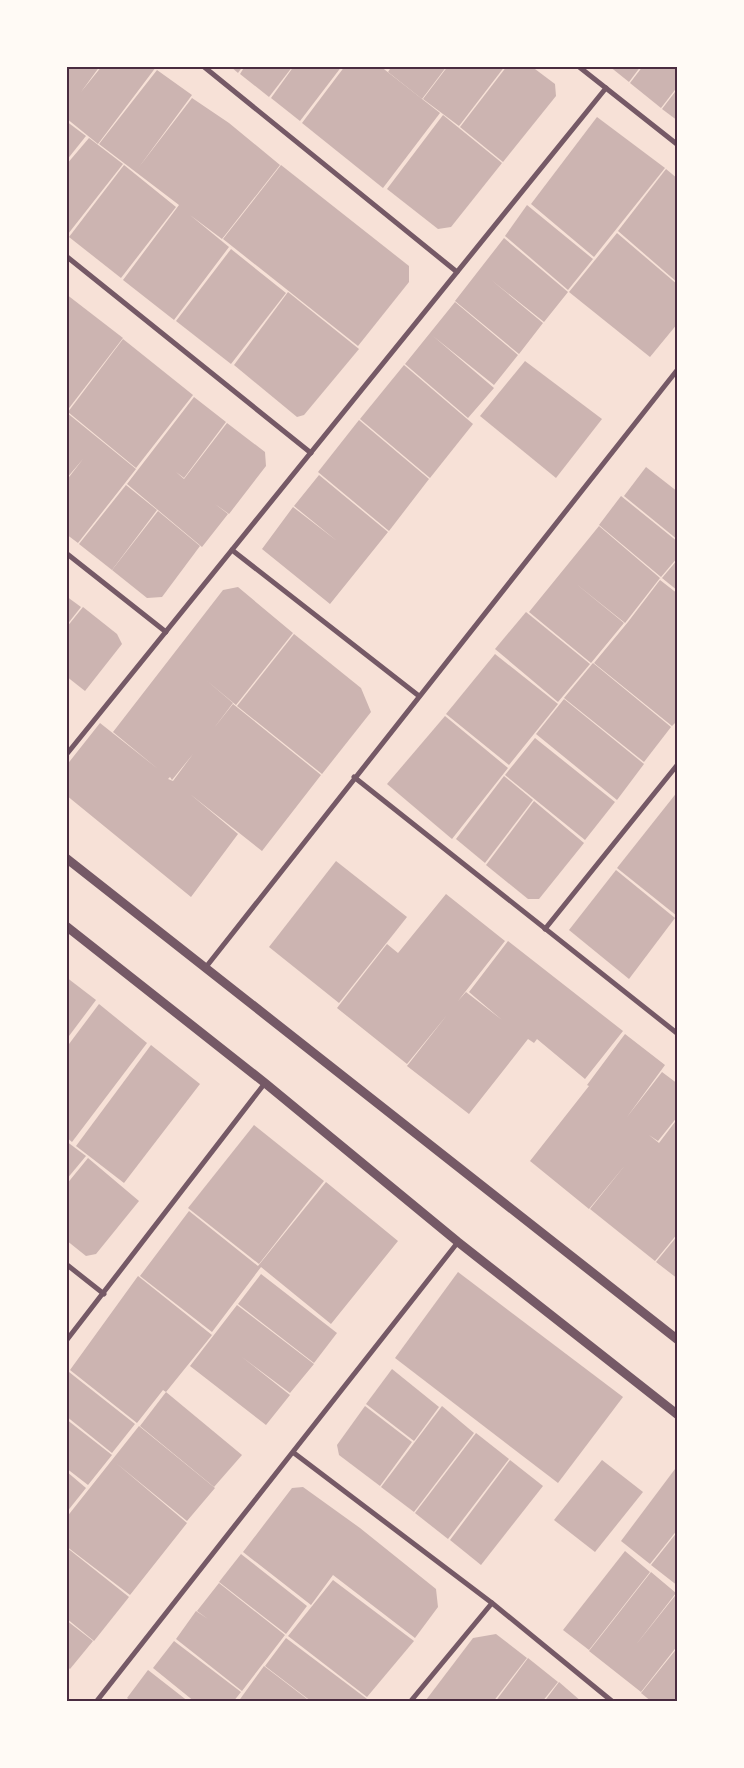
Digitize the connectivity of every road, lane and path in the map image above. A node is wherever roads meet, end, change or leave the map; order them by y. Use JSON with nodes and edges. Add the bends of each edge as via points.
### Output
{"nodes":[{"id":1,"x":203,"y":66,"type":"edge"},
{"id":2,"x":578,"y":66,"type":"edge"},
{"id":3,"x":606,"y":88,"type":"junction"},
{"id":4,"x":678,"y":146,"type":"edge"},
{"id":5,"x":66,"y":256,"type":"edge"},
{"id":6,"x":457,"y":272,"type":"junction"},
{"id":7,"x":678,"y":369,"type":"edge"},
{"id":8,"x":311,"y":453,"type":"junction"},
{"id":9,"x":232,"y":550,"type":"junction"},
{"id":10,"x":66,"y":553,"type":"edge"},
{"id":11,"x":166,"y":632,"type":"junction"},
{"id":12,"x":419,"y":696,"type":"junction"},
{"id":13,"x":66,"y":754,"type":"edge"},
{"id":14,"x":678,"y":764,"type":"edge"},
{"id":15,"x":354,"y":777,"type":"junction"},
{"id":16,"x":66,"y":858,"type":"edge"},
{"id":17,"x":66,"y":926,"type":"edge"},
{"id":18,"x":545,"y":929,"type":"junction"},
{"id":19,"x":206,"y":967,"type":"junction"},
{"id":20,"x":678,"y":1034,"type":"edge"},
{"id":21,"x":265,"y":1082,"type":"junction"},
{"id":22,"x":458,"y":1242,"type":"junction"},
{"id":23,"x":66,"y":1264,"type":"edge"},
{"id":24,"x":104,"y":1294,"type":"junction"},
{"id":25,"x":678,"y":1340,"type":"edge"},
{"id":26,"x":66,"y":1341,"type":"edge"},
{"id":27,"x":678,"y":1415,"type":"edge"},
{"id":28,"x":294,"y":1453,"type":"junction"},
{"id":29,"x":492,"y":1604,"type":"junction"},
{"id":30,"x":96,"y":1702,"type":"edge"},
{"id":31,"x":410,"y":1702,"type":"edge"},
{"id":32,"x":613,"y":1702,"type":"edge"}],
"edges":[{"from":1,"to":6,"type":"street"},
{"from":2,"to":3,"type":"street"},
{"from":3,"to":4,"type":"street"},
{"from":3,"to":6,"type":"street"},
{"from":5,"to":8,"type":"street"},
{"from":6,"to":8,"type":"street"},
{"from":7,"to":12,"type":"street"},
{"from":8,"to":9,"type":"street"},
{"from":9,"to":11,"type":"street"},
{"from":9,"to":12,"type":"street"},
{"from":10,"to":11,"type":"street"},
{"from":11,"to":13,"type":"street"},
{"from":12,"to":15,"type":"street"},
{"from":14,"to":18,"type":"street"},
{"from":15,"to":18,"type":"street"},
{"from":15,"to":19,"type":"street"},
{"from":16,"to":19,"type":"street"},
{"from":17,"to":21,"type":"street"},
{"from":18,"to":20,"type":"street"},
{"from":19,"to":25,"type":"street"},
{"from":21,"to":22,"type":"street"},
{"from":21,"to":24,"type":"street"},
{"from":22,"to":27,"type":"street"},
{"from":22,"to":28,"type":"street"},
{"from":23,"to":24,"type":"street"},
{"from":24,"to":26,"type":"street"},
{"from":28,"to":29,"type":"street"},
{"from":28,"to":30,"type":"street"},
{"from":29,"to":31,"type":"street"},
{"from":29,"to":32,"type":"street"}]}
